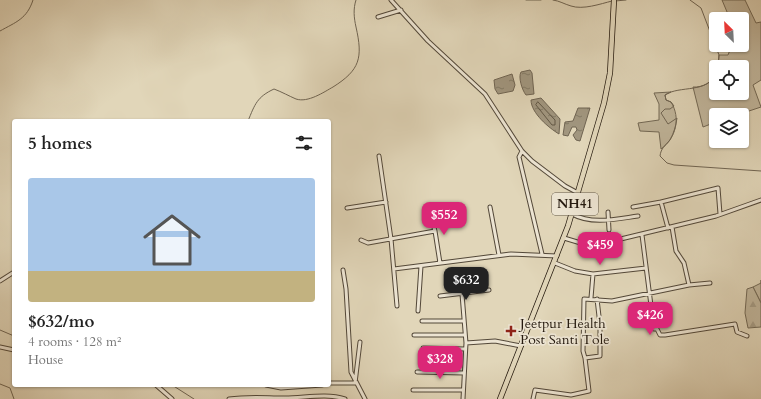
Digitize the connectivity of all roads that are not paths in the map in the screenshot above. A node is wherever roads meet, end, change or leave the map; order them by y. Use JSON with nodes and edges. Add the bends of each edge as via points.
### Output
{"nodes":[{"id":1,"x":392,"y":0,"type":"edge"},
{"id":2,"x":614,"y":0,"type":"edge"},
{"id":3,"x":401,"y":10,"type":"junction"},
{"id":4,"x":378,"y":17,"type":"dead end"},
{"id":5,"x":522,"y":150,"type":"junction"},
{"id":6,"x":379,"y":156,"type":"dead end"},
{"id":7,"x":578,"y":192,"type":"junction"},
{"id":8,"x":761,"y":200,"type":"edge"},
{"id":9,"x":386,"y":202,"type":"junction"},
{"id":10,"x":661,"y":202,"type":"junction"},
{"id":11,"x":490,"y":207,"type":"dead end"},
{"id":12,"x":633,"y":207,"type":"dead end"},
{"id":13,"x":347,"y":208,"type":"dead end"},
{"id":14,"x":608,"y":212,"type":"dead end"},
{"id":15,"x":430,"y":214,"type":"dead end"},
{"id":16,"x":572,"y":214,"type":"junction"},
{"id":17,"x":720,"y":214,"type":"junction"},
{"id":18,"x":638,"y":216,"type":"dead end"},
{"id":19,"x":608,"y":221,"type":"junction"},
{"id":20,"x":672,"y":227,"type":"junction"},
{"id":21,"x":668,"y":228,"type":"junction"},
{"id":22,"x":609,"y":230,"type":"dead end"},
{"id":23,"x":435,"y":231,"type":"junction"},
{"id":24,"x":642,"y":235,"type":"junction"},
{"id":25,"x":564,"y":238,"type":"junction"},
{"id":26,"x":391,"y":239,"type":"junction"},
{"id":27,"x":361,"y":240,"type":"dead end"},
{"id":28,"x":542,"y":254,"type":"junction"},
{"id":29,"x":499,"y":255,"type":"junction"},
{"id":30,"x":557,"y":256,"type":"junction"},
{"id":31,"x":440,"y":263,"type":"junction"},
{"id":32,"x":555,"y":263,"type":"junction"},
{"id":33,"x":421,"y":266,"type":"junction"},
{"id":34,"x":646,"y":268,"type":"junction"},
{"id":35,"x":343,"y":270,"type":"dead end"},
{"id":36,"x":394,"y":270,"type":"junction"},
{"id":37,"x":12,"y":273,"type":"edge"},
{"id":38,"x":593,"y":274,"type":"junction"},
{"id":39,"x":0,"y":281,"type":"edge"},
{"id":40,"x":710,"y":283,"type":"dead end"},
{"id":41,"x":689,"y":285,"type":"junction"},
{"id":42,"x":489,"y":290,"type":"dead end"},
{"id":43,"x":462,"y":294,"type":"junction"},
{"id":44,"x":648,"y":294,"type":"junction"},
{"id":45,"x":440,"y":296,"type":"dead end"},
{"id":46,"x":591,"y":298,"type":"junction"},
{"id":47,"x":597,"y":299,"type":"junction"},
{"id":48,"x":397,"y":306,"type":"dead end"},
{"id":49,"x":418,"y":311,"type":"dead end"},
{"id":50,"x":422,"y":321,"type":"dead end"},
{"id":51,"x":464,"y":321,"type":"junction"},
{"id":52,"x":414,"y":335,"type":"dead end"},
{"id":53,"x":464,"y":335,"type":"junction"},
{"id":54,"x":747,"y":336,"type":"dead end"},
{"id":55,"x":360,"y":342,"type":"dead end"},
{"id":56,"x":466,"y":343,"type":"junction"},
{"id":57,"x":521,"y":346,"type":"junction"},
{"id":58,"x":0,"y":347,"type":"edge"},
{"id":59,"x":423,"y":348,"type":"dead end"},
{"id":60,"x":465,"y":349,"type":"junction"},
{"id":61,"x":12,"y":350,"type":"edge"},
{"id":62,"x":584,"y":358,"type":"junction"},
{"id":63,"x":417,"y":372,"type":"dead end"},
{"id":64,"x":464,"y":373,"type":"junction"},
{"id":65,"x":331,"y":383,"type":"edge"},
{"id":66,"x":355,"y":383,"type":"junction"},
{"id":67,"x":158,"y":387,"type":"edge"},
{"id":68,"x":274,"y":387,"type":"edge"},
{"id":69,"x":295,"y":387,"type":"edge"},
{"id":70,"x":413,"y":390,"type":"dead end"},
{"id":71,"x":463,"y":390,"type":"junction"},
{"id":72,"x":172,"y":399,"type":"edge"},
{"id":73,"x":229,"y":399,"type":"edge"},
{"id":74,"x":283,"y":399,"type":"edge"},
{"id":75,"x":345,"y":399,"type":"edge"},
{"id":76,"x":365,"y":399,"type":"edge"},
{"id":77,"x":463,"y":399,"type":"edge"},
{"id":78,"x":500,"y":399,"type":"edge"},
{"id":79,"x":533,"y":399,"type":"edge"}],
"edges":[{"from":1,"to":3,"type":"street"},
{"from":2,"to":7,"type":"highway","number":"NH41","via":[[610,73]]},
{"from":3,"to":4,"type":"street"},
{"from":3,"to":5,"type":"street","via":[[428,41],[485,94]]},
{"from":5,"to":7,"type":"street","via":[[565,186]]},
{"from":5,"to":28,"type":"street","via":[[519,157]]},
{"from":6,"to":9,"type":"street"},
{"from":7,"to":16,"type":"highway","number":"NH41"},
{"from":8,"to":17,"type":"street"},
{"from":9,"to":13,"type":"street"},
{"from":9,"to":26,"type":"street"},
{"from":10,"to":12,"type":"street"},
{"from":10,"to":17,"type":"street","via":[[718,188]]},
{"from":10,"to":21,"type":"street"},
{"from":11,"to":29,"type":"street"},
{"from":14,"to":19,"type":"street"},
{"from":15,"to":23,"type":"street"},
{"from":16,"to":19,"type":"street","via":[[589,220]]},
{"from":16,"to":25,"type":"highway","number":"NH41"},
{"from":17,"to":20,"type":"street"},
{"from":18,"to":19,"type":"street"},
{"from":19,"to":22,"type":"street"},
{"from":20,"to":21,"type":"street"},
{"from":20,"to":41,"type":"street","via":[[676,251],[684,264]]},
{"from":21,"to":24,"type":"street"},
{"from":23,"to":26,"type":"street"},
{"from":23,"to":31,"type":"street"},
{"from":24,"to":25,"type":"street","via":[[600,244],[584,244]]},
{"from":24,"to":34,"type":"street"},
{"from":25,"to":30,"type":"highway","number":"NH41"},
{"from":26,"to":27,"type":"street","via":[[368,243]]},
{"from":26,"to":36,"type":"street"},
{"from":28,"to":29,"type":"street"},
{"from":28,"to":30,"type":"street"},
{"from":29,"to":31,"type":"street"},
{"from":30,"to":32,"type":"highway","number":"NH41"},
{"from":31,"to":33,"type":"street"},
{"from":32,"to":38,"type":"street","via":[[575,271]]},
{"from":32,"to":57,"type":"highway","number":"NH41"},
{"from":33,"to":36,"type":"street"},
{"from":33,"to":49,"type":"street"},
{"from":34,"to":38,"type":"street"},
{"from":34,"to":44,"type":"street"},
{"from":35,"to":66,"type":"street","via":[[351,372]]},
{"from":36,"to":48,"type":"street"},
{"from":37,"to":39,"type":"street"},
{"from":38,"to":46,"type":"street"},
{"from":40,"to":41,"type":"street"},
{"from":41,"to":44,"type":"street"},
{"from":42,"to":43,"type":"street"},
{"from":43,"to":45,"type":"street"},
{"from":43,"to":51,"type":"street"},
{"from":44,"to":47,"type":"street","via":[[612,301]]},
{"from":44,"to":54,"type":"street","via":[[654,329],[657,329],[660,335],[735,324],[737,332]]},
{"from":46,"to":47,"type":"street"},
{"from":46,"to":62,"type":"street","via":[[584,299]]},
{"from":47,"to":62,"type":"street","via":[[600,356]]},
{"from":50,"to":51,"type":"street"},
{"from":51,"to":53,"type":"street"},
{"from":52,"to":53,"type":"street"},
{"from":53,"to":56,"type":"street"},
{"from":55,"to":66,"type":"street"},
{"from":56,"to":57,"type":"street","via":[[495,341]]},
{"from":56,"to":60,"type":"street"},
{"from":57,"to":78,"type":"highway","number":"NH41"},
{"from":58,"to":61,"type":"street"},
{"from":59,"to":60,"type":"street"},
{"from":60,"to":64,"type":"street"},
{"from":62,"to":79,"type":"street","via":[[589,390],[581,395],[535,390]]},
{"from":63,"to":64,"type":"street"},
{"from":64,"to":71,"type":"street"},
{"from":65,"to":66,"type":"street"},
{"from":66,"to":76,"type":"street"},
{"from":67,"to":72,"type":"street"},
{"from":68,"to":69,"type":"street"},
{"from":70,"to":71,"type":"street"},
{"from":71,"to":77,"type":"street"},
{"from":73,"to":74,"type":"street","via":[[249,396]]},
{"from":74,"to":75,"type":"street","via":[[325,396]]}]}
